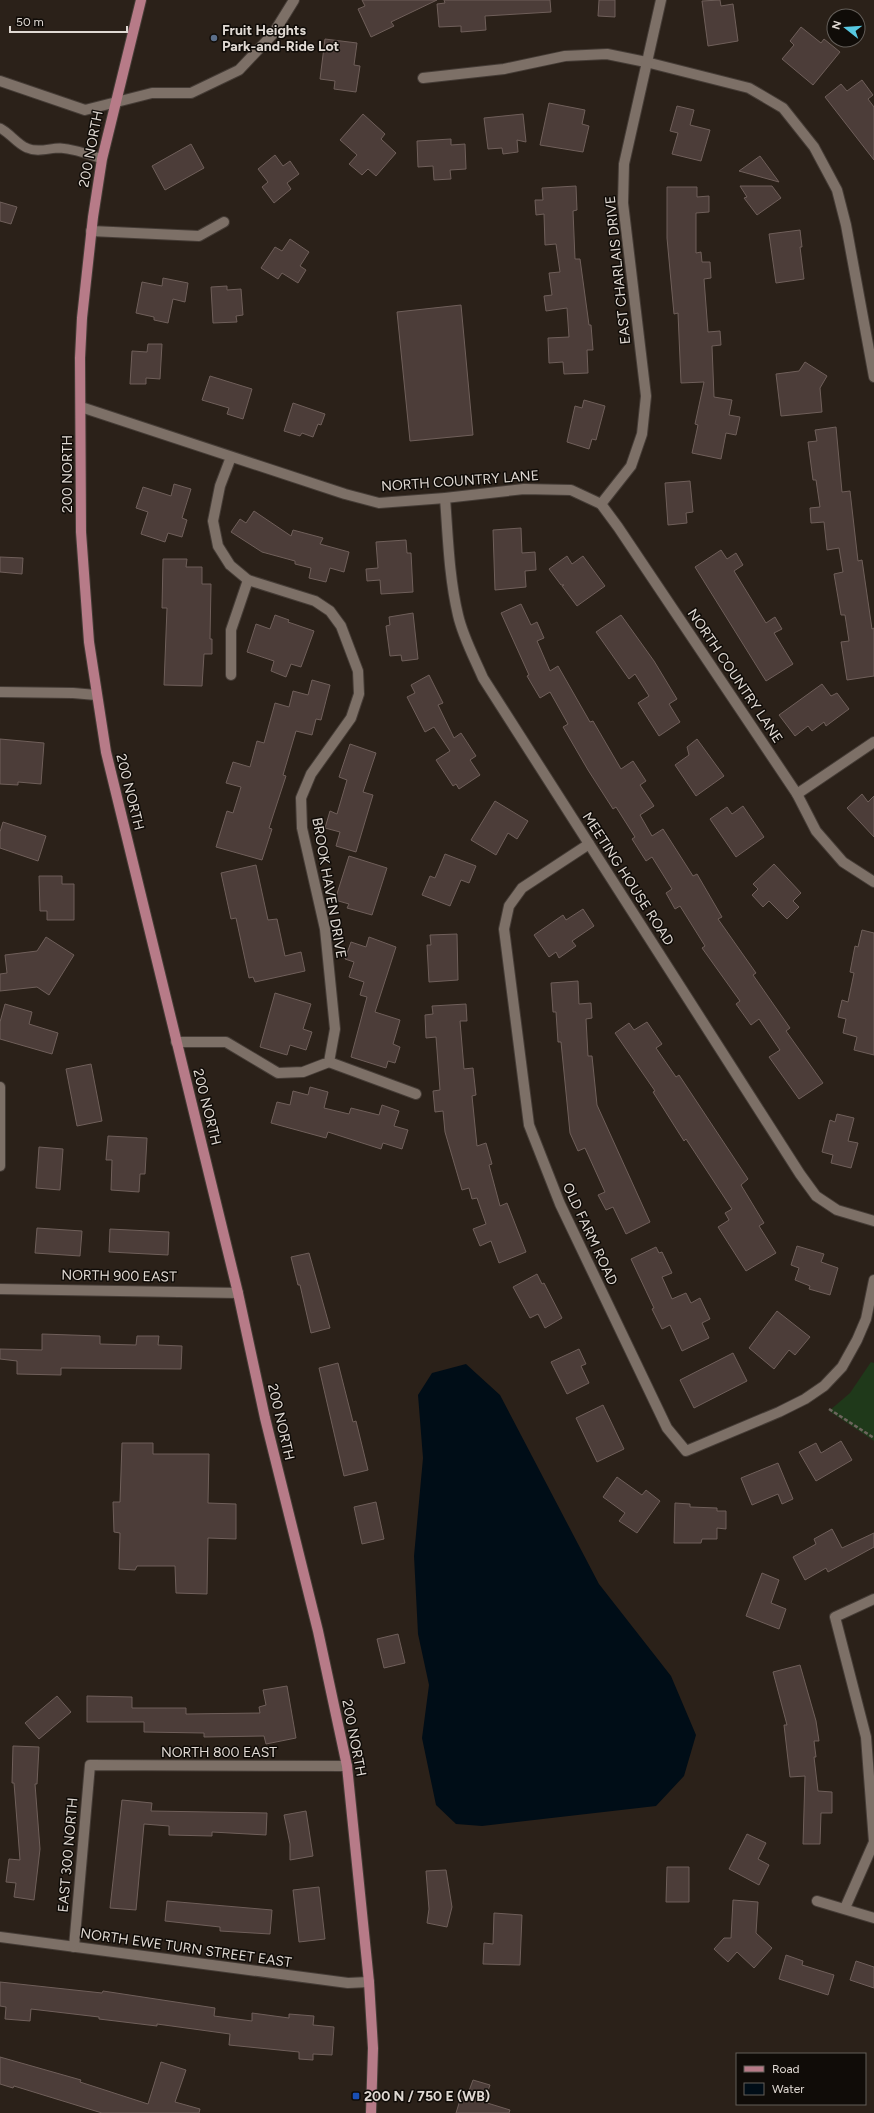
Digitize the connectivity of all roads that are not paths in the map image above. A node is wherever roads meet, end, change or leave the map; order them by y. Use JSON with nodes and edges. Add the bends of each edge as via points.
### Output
{"nodes":[{"id":1,"x":141,"y":0,"type":"edge"},
{"id":2,"x":294,"y":0,"type":"edge"},
{"id":3,"x":661,"y":0,"type":"edge"},
{"id":4,"x":646,"y":62,"type":"junction"},
{"id":5,"x":423,"y":78,"type":"dead end"},
{"id":6,"x":0,"y":81,"type":"edge"},
{"id":7,"x":114,"y":103,"type":"junction"},
{"id":8,"x":0,"y":128,"type":"edge"},
{"id":9,"x":102,"y":159,"type":"junction"},
{"id":10,"x":224,"y":222,"type":"dead end"},
{"id":11,"x":91,"y":231,"type":"junction"},
{"id":12,"x":874,"y":377,"type":"edge"},
{"id":13,"x":81,"y":407,"type":"junction"},
{"id":14,"x":231,"y":457,"type":"junction"},
{"id":15,"x":445,"y":498,"type":"junction"},
{"id":16,"x":601,"y":504,"type":"junction"},
{"id":17,"x":248,"y":580,"type":"junction"},
{"id":18,"x":231,"y":674,"type":"dead end"},
{"id":19,"x":0,"y":692,"type":"edge"},
{"id":20,"x":96,"y":695,"type":"junction"},
{"id":21,"x":874,"y":742,"type":"edge"},
{"id":22,"x":797,"y":794,"type":"junction"},
{"id":23,"x":589,"y":844,"type":"junction"},
{"id":24,"x":874,"y":882,"type":"edge"},
{"id":25,"x":176,"y":1042,"type":"junction"},
{"id":26,"x":329,"y":1062,"type":"junction"},
{"id":27,"x":1,"y":1087,"type":"edge"},
{"id":28,"x":416,"y":1094,"type":"dead end"},
{"id":29,"x":0,"y":1166,"type":"edge"},
{"id":30,"x":874,"y":1221,"type":"edge"},
{"id":31,"x":874,"y":1280,"type":"edge"},
{"id":32,"x":0,"y":1288,"type":"edge"},
{"id":33,"x":238,"y":1292,"type":"junction"},
{"id":34,"x":874,"y":1599,"type":"edge"},
{"id":35,"x":90,"y":1765,"type":"joint"},
{"id":36,"x":347,"y":1766,"type":"junction"},
{"id":37,"x":816,"y":1901,"type":"dead end"},
{"id":38,"x":844,"y":1908,"type":"junction"},
{"id":39,"x":874,"y":1918,"type":"edge"},
{"id":40,"x":0,"y":1937,"type":"edge"},
{"id":41,"x":74,"y":1947,"type":"junction"},
{"id":42,"x":369,"y":1982,"type":"junction"},
{"id":43,"x":371,"y":2113,"type":"edge"}],
"edges":[{"from":1,"to":7,"type":"main road","name":"200 NORTH"},
{"from":2,"to":7,"type":"street","via":[[273,34],[239,70],[191,93],[152,93]]},
{"from":3,"to":4,"type":"street","name":"EAST CHARLAIS DRIVE"},
{"from":4,"to":5,"type":"street","via":[[607,54],[565,56],[504,69]]},
{"from":4,"to":12,"type":"street","via":[[749,88],[783,108],[814,148],[837,190],[846,225]]},
{"from":4,"to":16,"type":"street","name":"EAST CHARLAIS DRIVE","via":[[624,164],[622,203],[646,396],[642,434],[631,466]]},
{"from":6,"to":7,"type":"street","via":[[85,110]]},
{"from":7,"to":9,"type":"main road","name":"200 NORTH"},
{"from":8,"to":9,"type":"lane","via":[[25,148],[43,151],[58,148],[73,150]]},
{"from":9,"to":11,"type":"main road","name":"200 NORTH"},
{"from":10,"to":11,"type":"street","via":[[199,236]]},
{"from":11,"to":13,"type":"main road","name":"200 NORTH","via":[[82,318]]},
{"from":13,"to":14,"type":"street","name":"NORTH COUNTRY LANE"},
{"from":13,"to":20,"type":"main road","name":"200 NORTH","via":[[83,574]]},
{"from":14,"to":15,"type":"street","name":"NORTH COUNTRY LANE","via":[[345,494],[379,502]]},
{"from":14,"to":17,"type":"street","name":"BROOK HAVEN DRIVE","via":[[220,486],[213,521],[218,546],[230,565]]},
{"from":15,"to":16,"type":"street","name":"NORTH COUNTRY LANE","via":[[524,489],[555,489],[570,490]]},
{"from":15,"to":23,"type":"street","name":"MEETING HOUSE ROAD","via":[[452,584],[458,616],[468,645],[483,678]]},
{"from":16,"to":22,"type":"street","name":"NORTH COUNTRY LANE"},
{"from":17,"to":18,"type":"street","via":[[231,630]]},
{"from":17,"to":26,"type":"street","name":"BROOK HAVEN DRIVE","via":[[314,601],[330,611],[341,626],[358,671],[360,694],[351,718],[311,774],[301,798],[302,828],[325,929],[335,1029]]},
{"from":19,"to":20,"type":"street"},
{"from":20,"to":25,"type":"main road","name":"200 NORTH","via":[[106,752]]},
{"from":21,"to":22,"type":"street"},
{"from":22,"to":24,"type":"street","name":"NORTH COUNTRY LANE","via":[[816,831],[843,862]]},
{"from":23,"to":30,"type":"street","name":"MEETING HOUSE ROAD","via":[[816,1196],[837,1210]]},
{"from":23,"to":31,"type":"street","name":"OLD FARM ROAD","via":[[522,888],[508,906],[504,929],[529,1125],[560,1204],[667,1428],[686,1451],[779,1412],[824,1386],[842,1367],[857,1340],[866,1320]]},
{"from":25,"to":26,"type":"street","via":[[226,1042],[278,1073],[303,1072]]},
{"from":25,"to":33,"type":"main road","name":"200 NORTH"},
{"from":26,"to":28,"type":"street"},
{"from":27,"to":29,"type":"street"},
{"from":32,"to":33,"type":"street","name":"NORTH 900 EAST"},
{"from":33,"to":36,"type":"main road","name":"200 NORTH"},
{"from":34,"to":38,"type":"street","via":[[835,1617],[866,1737],[874,1842]]},
{"from":35,"to":36,"type":"street","name":"NORTH 800 EAST"},
{"from":35,"to":41,"type":"street","name":"EAST 300 NORTH"},
{"from":36,"to":42,"type":"main road","name":"200 NORTH"},
{"from":37,"to":38,"type":"street"},
{"from":38,"to":39,"type":"street"},
{"from":40,"to":41,"type":"street","name":"NORTH EWE TURN STREET EAST"},
{"from":41,"to":42,"type":"street","name":"NORTH EWE TURN STREET EAST","via":[[348,1983]]},
{"from":42,"to":43,"type":"main road","name":"200 NORTH","via":[[373,2048]]}]}
